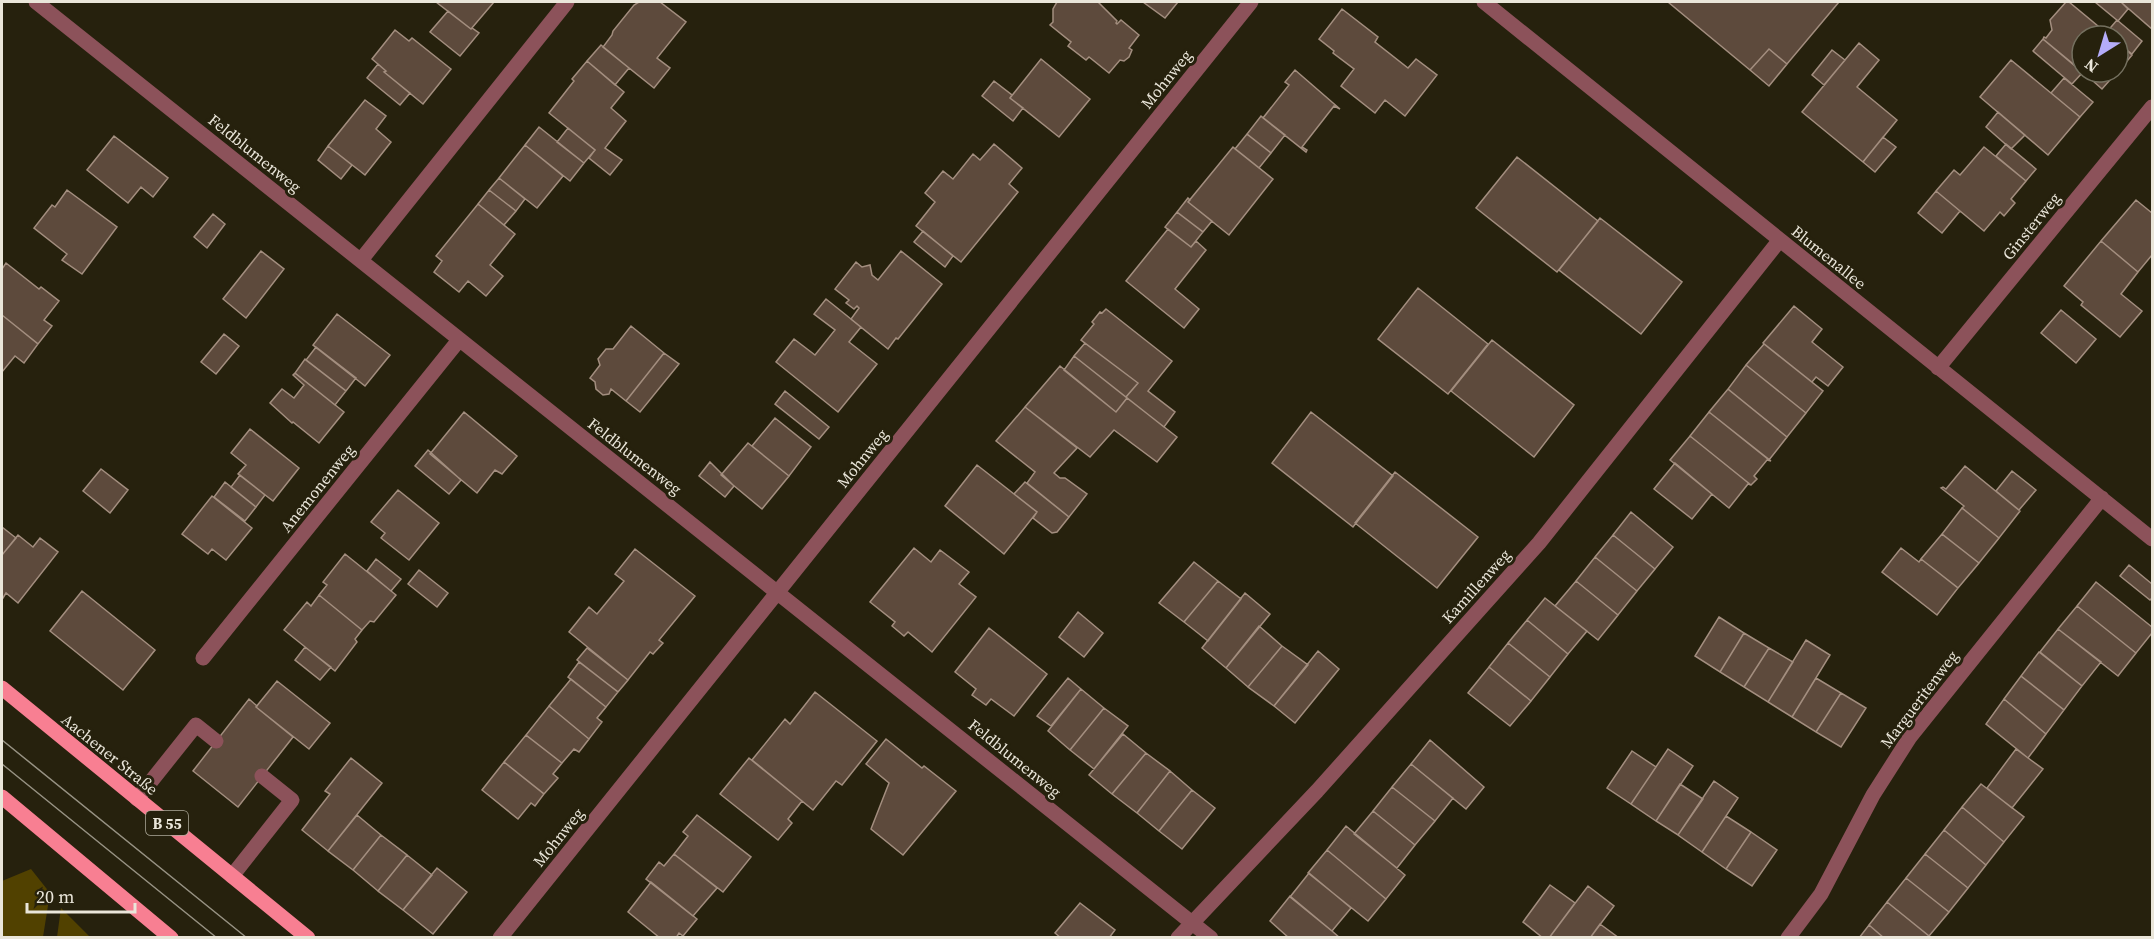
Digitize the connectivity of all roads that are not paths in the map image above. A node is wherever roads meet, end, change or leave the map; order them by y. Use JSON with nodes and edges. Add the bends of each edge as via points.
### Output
{"nodes":[{"id":1,"x":36,"y":2,"type":"edge"},
{"id":2,"x":567,"y":2,"type":"edge"},
{"id":3,"x":1251,"y":2,"type":"edge"},
{"id":4,"x":1484,"y":2,"type":"edge"},
{"id":5,"x":2152,"y":107,"type":"edge"},
{"id":6,"x":1779,"y":241,"type":"junction"},
{"id":7,"x":361,"y":260,"type":"junction"},
{"id":8,"x":459,"y":340,"type":"junction"},
{"id":9,"x":1938,"y":368,"type":"junction"},
{"id":10,"x":2102,"y":498,"type":"junction"},
{"id":11,"x":2152,"y":539,"type":"edge"},
{"id":12,"x":778,"y":592,"type":"junction"},
{"id":13,"x":204,"y":658,"type":"dead end"},
{"id":14,"x":2,"y":688,"type":"edge"},
{"id":15,"x":216,"y":741,"type":"dead end"},
{"id":16,"x":262,"y":776,"type":"dead end"},
{"id":17,"x":2,"y":798,"type":"edge"},
{"id":18,"x":137,"y":799,"type":"junction"},
{"id":19,"x":232,"y":876,"type":"junction"},
{"id":20,"x":1191,"y":921,"type":"junction"},
{"id":21,"x":171,"y":938,"type":"edge"},
{"id":22,"x":308,"y":938,"type":"edge"},
{"id":23,"x":500,"y":938,"type":"edge"},
{"id":24,"x":1178,"y":938,"type":"edge"},
{"id":25,"x":1211,"y":938,"type":"edge"},
{"id":26,"x":1788,"y":938,"type":"edge"}],
"edges":[{"from":1,"to":7,"type":"street","name":"Feldblumenweg"},
{"from":2,"to":7,"type":"street"},
{"from":3,"to":12,"type":"street","name":"Mohnweg"},
{"from":4,"to":6,"type":"street","name":"Blumenallee"},
{"from":5,"to":9,"type":"street","name":"Ginsterweg"},
{"from":6,"to":9,"type":"street","name":"Blumenallee"},
{"from":6,"to":20,"type":"street","name":"Kamillenweg","via":[[1539,543],[1317,791]]},
{"from":7,"to":8,"type":"street","name":"Feldblumenweg"},
{"from":8,"to":12,"type":"street","name":"Feldblumenweg"},
{"from":8,"to":13,"type":"street","name":"Anemonenweg"},
{"from":9,"to":10,"type":"street","name":"Blumenallee"},
{"from":10,"to":11,"type":"street","name":"Blumenallee"},
{"from":10,"to":26,"type":"street","name":"Margueritenweg","via":[[1910,737],[1873,795],[1821,894]]},
{"from":12,"to":20,"type":"street","name":"Feldblumenweg"},
{"from":12,"to":23,"type":"street","name":"Mohnweg"},
{"from":14,"to":18,"type":"main road","name":"Aachener Straße","number":"B 55"},
{"from":15,"to":18,"type":"street","via":[[196,725]]},
{"from":16,"to":19,"type":"street","via":[[292,800]]},
{"from":17,"to":21,"type":"main road"},
{"from":18,"to":19,"type":"main road","name":"Aachener Straße","number":"B 55"},
{"from":19,"to":22,"type":"main road","name":"Aachener Straße","number":"B 55"},
{"from":20,"to":24,"type":"street","name":"Kamillenweg"},
{"from":20,"to":25,"type":"street","name":"Feldblumenweg"}]}
